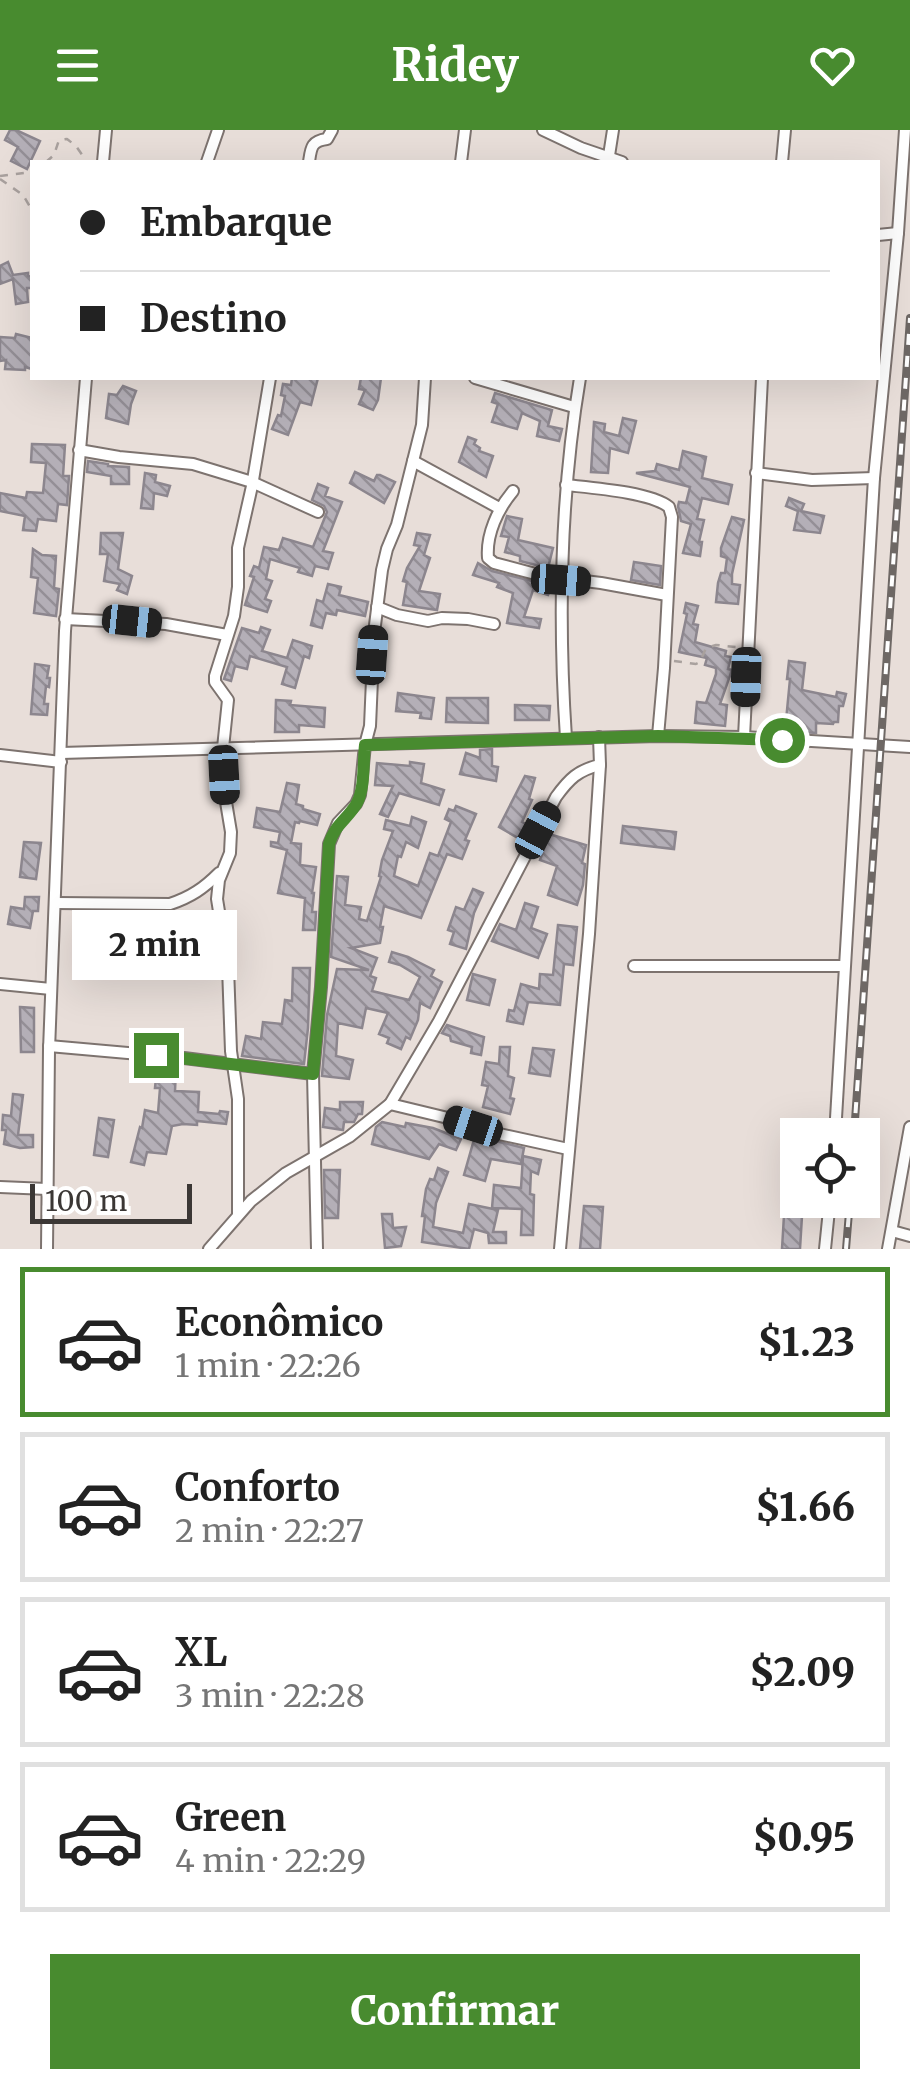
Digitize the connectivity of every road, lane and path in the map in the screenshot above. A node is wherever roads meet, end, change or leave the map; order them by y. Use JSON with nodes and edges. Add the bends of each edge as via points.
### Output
{"nodes":[{"id":1,"x":106,"y":130,"type":"edge"},
{"id":2,"x":218,"y":130,"type":"edge"},
{"id":3,"x":332,"y":130,"type":"edge"},
{"id":4,"x":465,"y":130,"type":"edge"},
{"id":5,"x":543,"y":130,"type":"edge"},
{"id":6,"x":613,"y":130,"type":"edge"},
{"id":7,"x":786,"y":130,"type":"edge"},
{"id":8,"x":905,"y":130,"type":"edge"},
{"id":9,"x":48,"y":160,"type":"edge"},
{"id":10,"x":86,"y":160,"type":"edge"},
{"id":11,"x":103,"y":160,"type":"edge"},
{"id":12,"x":209,"y":160,"type":"edge"},
{"id":13,"x":309,"y":160,"type":"edge"},
{"id":14,"x":461,"y":160,"type":"edge"},
{"id":15,"x":608,"y":160,"type":"edge"},
{"id":16,"x":782,"y":160,"type":"edge"},
{"id":17,"x":30,"y":172,"type":"edge"},
{"id":18,"x":0,"y":177,"type":"edge"},
{"id":19,"x":30,"y":206,"type":"edge"},
{"id":20,"x":898,"y":232,"type":"junction"},
{"id":21,"x":880,"y":235,"type":"edge"},
{"id":22,"x":86,"y":380,"type":"edge"},
{"id":23,"x":270,"y":380,"type":"edge"},
{"id":24,"x":424,"y":380,"type":"edge"},
{"id":25,"x":580,"y":380,"type":"edge"},
{"id":26,"x":762,"y":380,"type":"edge"},
{"id":27,"x":498,"y":381,"type":"edge"},
{"id":28,"x":574,"y":407,"type":"junction"},
{"id":29,"x":80,"y":450,"type":"junction"},
{"id":30,"x":413,"y":461,"type":"junction"},
{"id":31,"x":756,"y":473,"type":"junction"},
{"id":32,"x":874,"y":478,"type":"junction"},
{"id":33,"x":252,"y":482,"type":"junction"},
{"id":34,"x":566,"y":484,"type":"junction"},
{"id":35,"x":512,"y":491,"type":"dead end"},
{"id":36,"x":499,"y":508,"type":"junction"},
{"id":37,"x":318,"y":512,"type":"dead end"},
{"id":38,"x":561,"y":580,"type":"junction"},
{"id":39,"x":667,"y":595,"type":"junction"},
{"id":40,"x":377,"y":607,"type":"junction"},
{"id":41,"x":66,"y":619,"type":"junction"},
{"id":42,"x":494,"y":624,"type":"dead end"},
{"id":43,"x":227,"y":635,"type":"junction"},
{"id":44,"x":747,"y":648,"type":"junction"},
{"id":45,"x":664,"y":660,"type":"junction"},
{"id":46,"x":658,"y":736,"type":"junction"},
{"id":47,"x":600,"y":737,"type":"junction"},
{"id":48,"x":744,"y":737,"type":"junction"},
{"id":49,"x":566,"y":738,"type":"junction"},
{"id":50,"x":365,"y":745,"type":"junction"},
{"id":51,"x":857,"y":745,"type":"junction"},
{"id":52,"x":223,"y":748,"type":"junction"},
{"id":53,"x":909,"y":749,"type":"edge"},
{"id":54,"x":0,"y":755,"type":"edge"},
{"id":55,"x":61,"y":757,"type":"junction"},
{"id":56,"x":600,"y":765,"type":"junction"},
{"id":57,"x":223,"y":868,"type":"junction"},
{"id":58,"x":56,"y":903,"type":"junction"},
{"id":59,"x":634,"y":966,"type":"dead end"},
{"id":60,"x":844,"y":966,"type":"junction"},
{"id":61,"x":0,"y":984,"type":"edge"},
{"id":62,"x":51,"y":989,"type":"junction"},
{"id":63,"x":49,"y":1046,"type":"junction"},
{"id":64,"x":233,"y":1064,"type":"junction"},
{"id":65,"x":313,"y":1074,"type":"junction"},
{"id":66,"x":390,"y":1104,"type":"junction"},
{"id":67,"x":836,"y":1118,"type":"edge"},
{"id":68,"x":910,"y":1128,"type":"edge"},
{"id":69,"x":568,"y":1149,"type":"junction"},
{"id":70,"x":314,"y":1159,"type":"junction"},
{"id":71,"x":0,"y":1187,"type":"edge"},
{"id":72,"x":48,"y":1188,"type":"junction"},
{"id":73,"x":238,"y":1215,"type":"junction"},
{"id":74,"x":829,"y":1218,"type":"edge"},
{"id":75,"x":892,"y":1231,"type":"junction"},
{"id":76,"x":910,"y":1236,"type":"edge"},
{"id":77,"x":47,"y":1249,"type":"edge"},
{"id":78,"x":209,"y":1249,"type":"edge"},
{"id":79,"x":317,"y":1249,"type":"edge"},
{"id":80,"x":560,"y":1249,"type":"edge"},
{"id":81,"x":826,"y":1249,"type":"edge"},
{"id":82,"x":888,"y":1249,"type":"edge"}],
"edges":[{"from":1,"to":11,"type":"street"},
{"from":2,"to":12,"type":"street"},
{"from":3,"to":13,"type":"street","via":[[328,140],[312,146]]},
{"from":4,"to":14,"type":"street"},
{"from":5,"to":15,"type":"street"},
{"from":6,"to":15,"type":"street"},
{"from":7,"to":16,"type":"street"},
{"from":8,"to":20,"type":"street"},
{"from":9,"to":10,"type":"path","via":[[66,139]]},
{"from":17,"to":18,"type":"path"},
{"from":18,"to":19,"type":"path"},
{"from":20,"to":21,"type":"street"},
{"from":20,"to":32,"type":"street"},
{"from":22,"to":29,"type":"street"},
{"from":23,"to":33,"type":"street"},
{"from":24,"to":30,"type":"street","via":[[424,418]]},
{"from":25,"to":28,"type":"street"},
{"from":26,"to":31,"type":"street"},
{"from":27,"to":28,"type":"street"},
{"from":28,"to":34,"type":"street"},
{"from":29,"to":33,"type":"street","via":[[194,464]]},
{"from":29,"to":41,"type":"street"},
{"from":30,"to":36,"type":"street"},
{"from":30,"to":40,"type":"street"},
{"from":31,"to":32,"type":"street"},
{"from":31,"to":44,"type":"street"},
{"from":32,"to":51,"type":"street"},
{"from":33,"to":37,"type":"street"},
{"from":33,"to":43,"type":"street"},
{"from":34,"to":38,"type":"street"},
{"from":34,"to":39,"type":"street","via":[[670,507]]},
{"from":35,"to":36,"type":"street"},
{"from":36,"to":38,"type":"street","via":[[488,558]]},
{"from":38,"to":39,"type":"street"},
{"from":38,"to":49,"type":"street"},
{"from":39,"to":45,"type":"street"},
{"from":40,"to":42,"type":"street","via":[[428,621]]},
{"from":40,"to":50,"type":"street"},
{"from":41,"to":43,"type":"street","via":[[149,622]]},
{"from":41,"to":55,"type":"street"},
{"from":43,"to":52,"type":"street","via":[[215,676],[228,700]]},
{"from":44,"to":45,"type":"path","via":[[706,648],[696,664]]},
{"from":44,"to":48,"type":"street"},
{"from":45,"to":46,"type":"street"},
{"from":46,"to":47,"type":"street"},
{"from":46,"to":48,"type":"street"},
{"from":47,"to":49,"type":"street"},
{"from":47,"to":56,"type":"street"},
{"from":48,"to":51,"type":"street"},
{"from":49,"to":50,"type":"street"},
{"from":50,"to":52,"type":"street"},
{"from":50,"to":65,"type":"street","via":[[360,795],[329,844]]},
{"from":51,"to":53,"type":"street"},
{"from":51,"to":60,"type":"street"},
{"from":52,"to":55,"type":"street"},
{"from":52,"to":57,"type":"street","via":[[232,832]]},
{"from":54,"to":55,"type":"street"},
{"from":55,"to":58,"type":"street"},
{"from":56,"to":66,"type":"street","via":[[569,779],[556,797]]},
{"from":56,"to":69,"type":"street"},
{"from":57,"to":58,"type":"street","via":[[201,890],[170,904]]},
{"from":57,"to":64,"type":"street","via":[[217,899]]},
{"from":58,"to":62,"type":"street"},
{"from":59,"to":60,"type":"street"},
{"from":60,"to":67,"type":"street"},
{"from":61,"to":62,"type":"street"},
{"from":62,"to":63,"type":"street"},
{"from":63,"to":64,"type":"street"},
{"from":63,"to":72,"type":"street"},
{"from":64,"to":65,"type":"street"},
{"from":64,"to":73,"type":"street"},
{"from":65,"to":70,"type":"street"},
{"from":66,"to":69,"type":"street"},
{"from":66,"to":70,"type":"street"},
{"from":68,"to":75,"type":"street"},
{"from":69,"to":80,"type":"street"},
{"from":70,"to":73,"type":"street","via":[[286,1173]]},
{"from":70,"to":79,"type":"street"},
{"from":71,"to":72,"type":"street"},
{"from":72,"to":77,"type":"street"},
{"from":73,"to":78,"type":"street"},
{"from":74,"to":81,"type":"street"},
{"from":75,"to":76,"type":"street"},
{"from":75,"to":82,"type":"street"}]}
